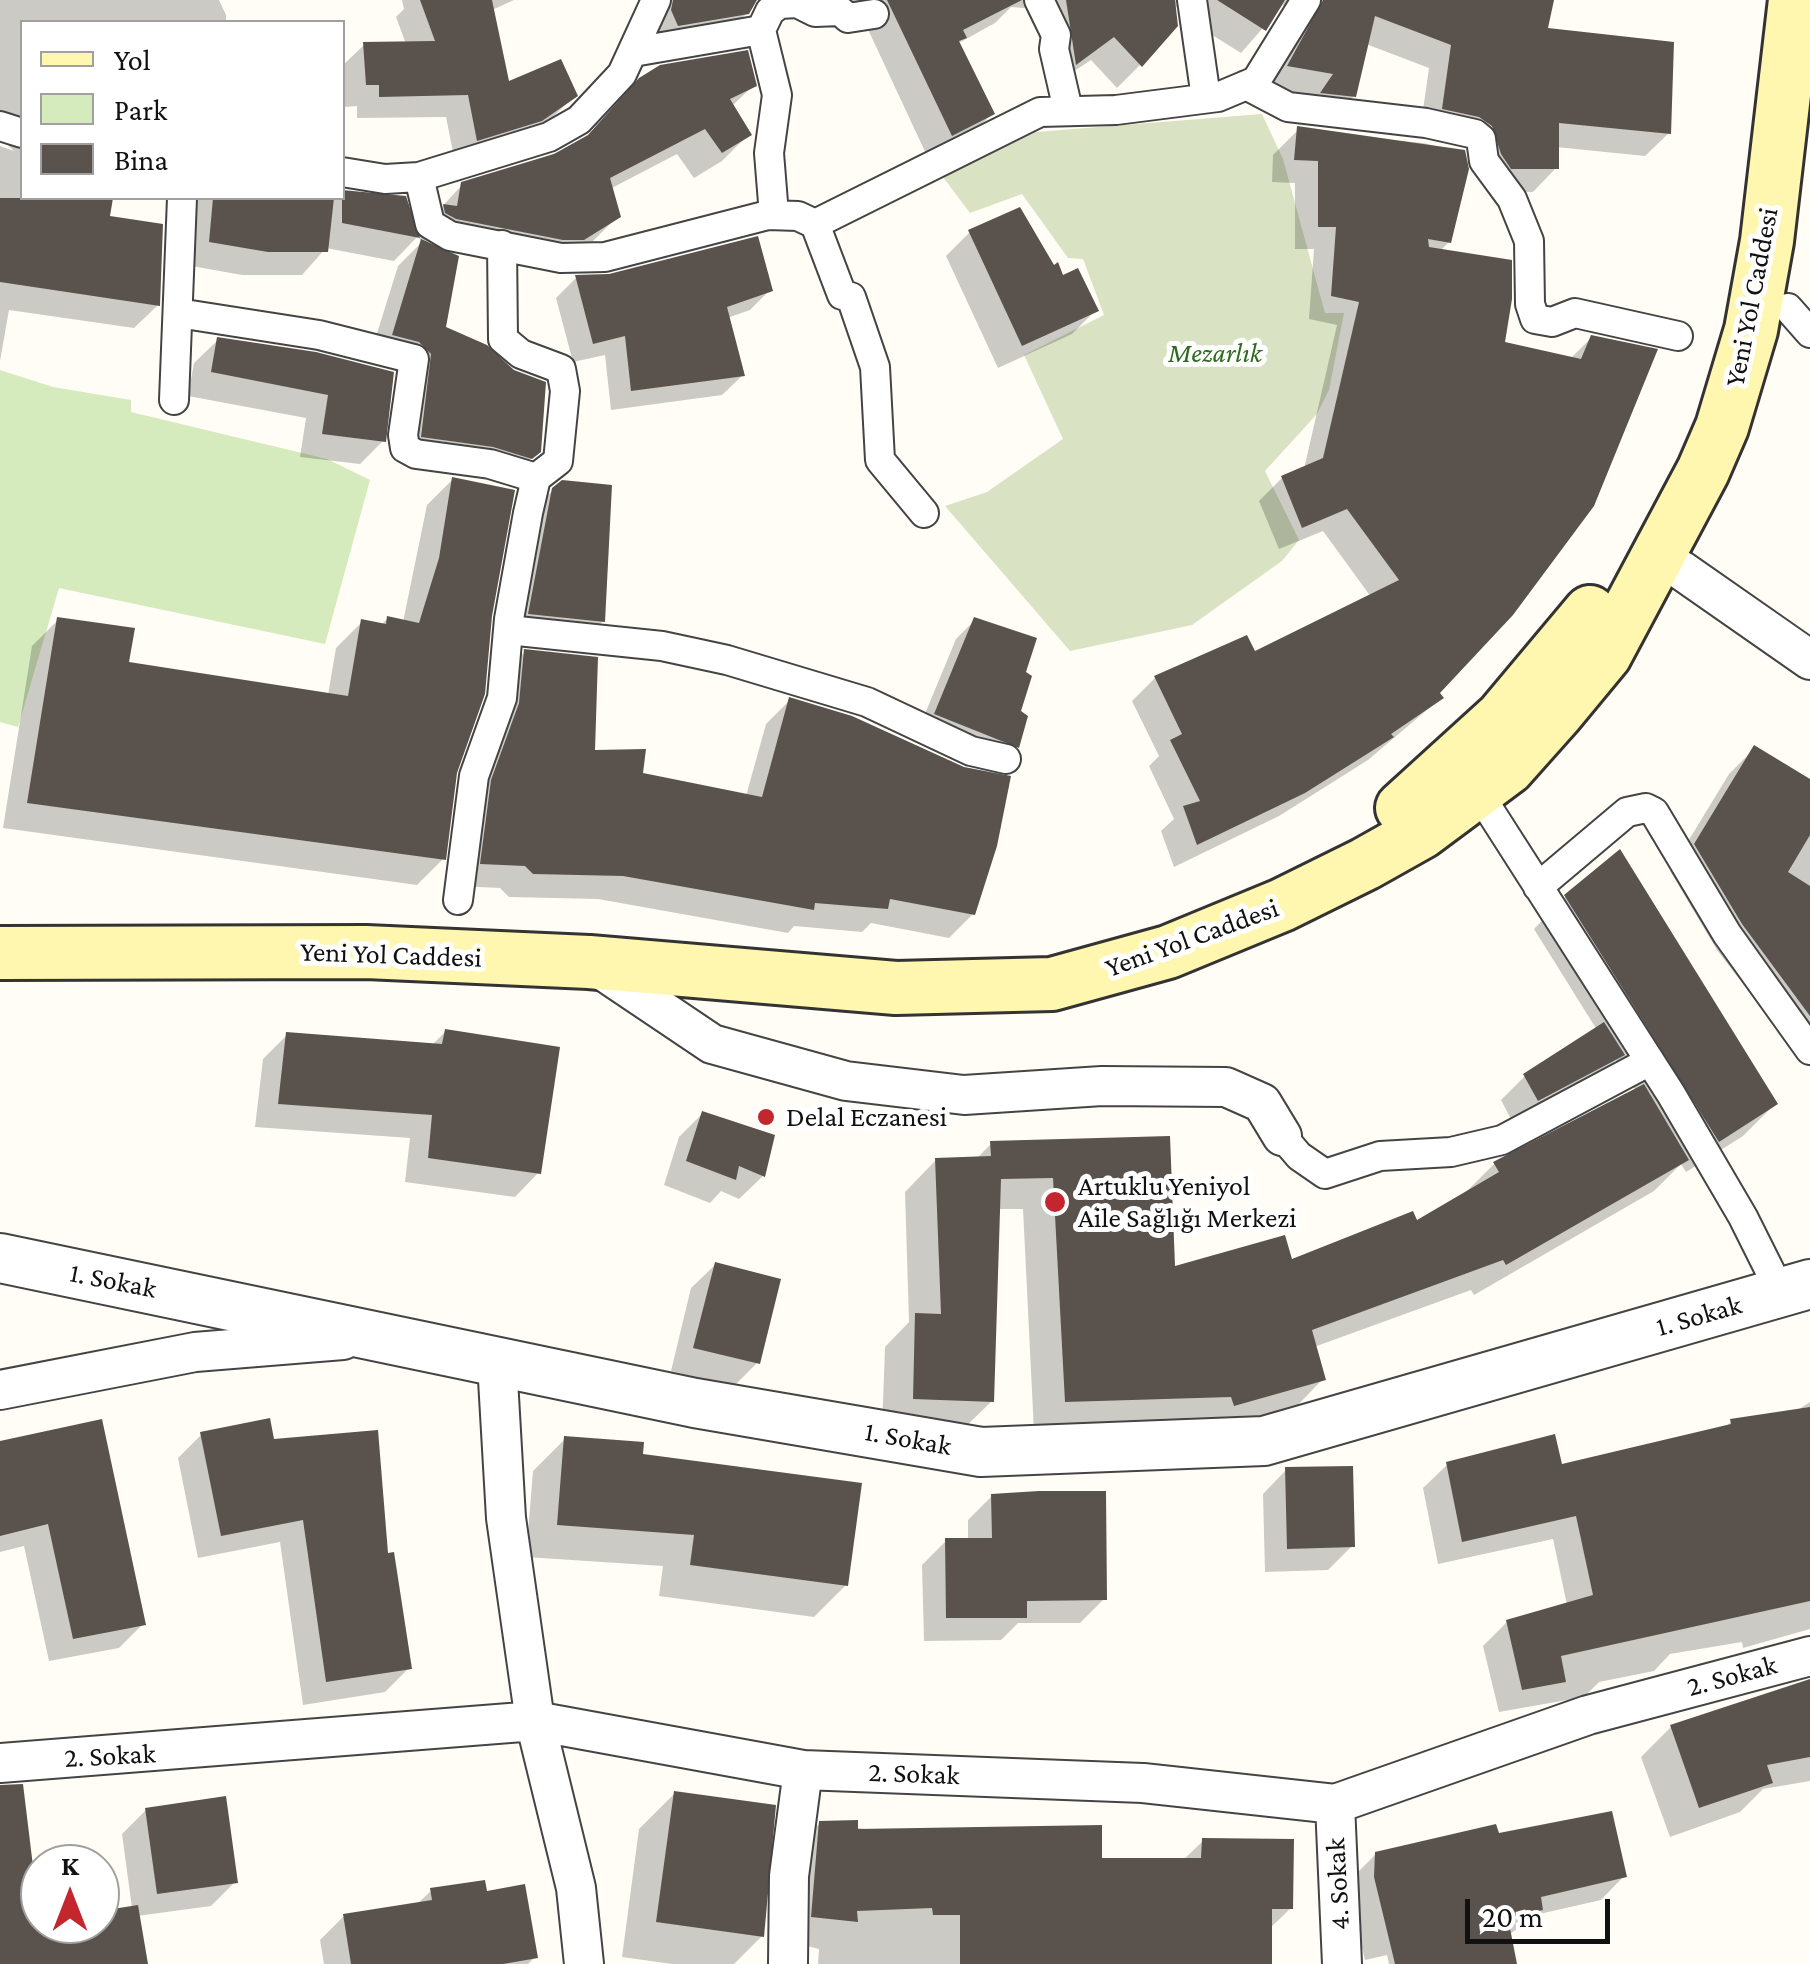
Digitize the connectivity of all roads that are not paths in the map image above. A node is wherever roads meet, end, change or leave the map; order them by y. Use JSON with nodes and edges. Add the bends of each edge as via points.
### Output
{"nodes":[{"id":1,"x":656,"y":0,"type":"edge"},
{"id":2,"x":1038,"y":0,"type":"edge"},
{"id":3,"x":1192,"y":0,"type":"edge"},
{"id":4,"x":1306,"y":0,"type":"edge"},
{"id":5,"x":1770,"y":0,"type":"edge"},
{"id":6,"x":1795,"y":0,"type":"edge"},
{"id":7,"x":874,"y":14,"type":"dead end"},
{"id":8,"x":761,"y":30,"type":"junction"},
{"id":9,"x":633,"y":52,"type":"junction"},
{"id":10,"x":1246,"y":85,"type":"junction"},
{"id":11,"x":1206,"y":98,"type":"junction"},
{"id":12,"x":1068,"y":110,"type":"junction"},
{"id":13,"x":345,"y":172,"type":"edge"},
{"id":14,"x":420,"y":177,"type":"junction"},
{"id":15,"x":182,"y":200,"type":"edge"},
{"id":16,"x":774,"y":215,"type":"junction"},
{"id":17,"x":815,"y":224,"type":"junction"},
{"id":18,"x":502,"y":246,"type":"junction"},
{"id":19,"x":1788,"y":308,"type":"dead end"},
{"id":20,"x":178,"y":313,"type":"junction"},
{"id":21,"x":1810,"y":334,"type":"edge"},
{"id":22,"x":1678,"y":336,"type":"dead end"},
{"id":23,"x":174,"y":400,"type":"dead end"},
{"id":24,"x":536,"y":478,"type":"junction"},
{"id":25,"x":924,"y":513,"type":"dead end"},
{"id":26,"x":1681,"y":570,"type":"dead end"},
{"id":27,"x":508,"y":630,"type":"junction"},
{"id":28,"x":1810,"y":660,"type":"edge"},
{"id":29,"x":1006,"y":759,"type":"dead end"},
{"id":30,"x":1490,"y":810,"type":"dead end"},
{"id":31,"x":1538,"y":886,"type":"junction"},
{"id":32,"x":458,"y":900,"type":"dead end"},
{"id":33,"x":0,"y":919,"type":"edge"},
{"id":34,"x":0,"y":953,"type":"edge"},
{"id":35,"x":589,"y":962,"type":"junction"},
{"id":36,"x":1810,"y":1050,"type":"edge"},
{"id":37,"x":1650,"y":1061,"type":"junction"},
{"id":38,"x":1282,"y":1136,"type":"joint"},
{"id":39,"x":0,"y":1258,"type":"edge"},
{"id":40,"x":1796,"y":1288,"type":"edge"},
{"id":41,"x":378,"y":1337,"type":"junction"},
{"id":42,"x":497,"y":1362,"type":"junction"},
{"id":43,"x":0,"y":1390,"type":"edge"},
{"id":44,"x":1810,"y":1656,"type":"edge"},
{"id":45,"x":535,"y":1721,"type":"junction"},
{"id":46,"x":0,"y":1762,"type":"edge"},
{"id":47,"x":803,"y":1770,"type":"junction"},
{"id":48,"x":1334,"y":1804,"type":"junction"},
{"id":49,"x":584,"y":1964,"type":"edge"},
{"id":50,"x":788,"y":1964,"type":"edge"},
{"id":51,"x":1342,"y":1964,"type":"edge"}],
"edges":[{"from":1,"to":9,"type":"street"},
{"from":2,"to":12,"type":"street","via":[[1056,35]]},
{"from":3,"to":11,"type":"street"},
{"from":4,"to":10,"type":"street","via":[[1256,81]]},
{"from":5,"to":33,"type":"main road","name":"Yeni Yol Caddesi","via":[[1728,304],[1704,391],[1656,498],[1607,588],[1558,655],[1478,740],[1356,840],[1162,923],[1023,957],[906,957],[302,924]]},
{"from":6,"to":35,"type":"main road","name":"Yeni Yol Caddesi","via":[[1762,273],[1722,427],[1658,561],[1604,654],[1508,768],[1422,832],[1282,905],[1168,952],[1052,984],[896,988]]},
{"from":7,"to":8,"type":"street","via":[[848,18],[840,11],[780,4]]},
{"from":8,"to":9,"type":"street"},
{"from":8,"to":16,"type":"street","via":[[776,95],[769,153]]},
{"from":9,"to":14,"type":"street","via":[[600,102],[579,120],[532,146]]},
{"from":10,"to":11,"type":"street"},
{"from":10,"to":22,"type":"street","via":[[1288,107],[1475,134],[1529,240],[1536,319],[1552,322],[1576,313]]},
{"from":11,"to":12,"type":"street"},
{"from":12,"to":17,"type":"street","via":[[1004,126]]},
{"from":13,"to":14,"type":"street"},
{"from":14,"to":18,"type":"street","via":[[430,224],[450,236]]},
{"from":15,"to":20,"type":"street"},
{"from":16,"to":17,"type":"street"},
{"from":16,"to":18,"type":"street","via":[[582,260]]},
{"from":17,"to":25,"type":"street","via":[[875,367],[880,460]]},
{"from":18,"to":24,"type":"street","via":[[503,339],[521,354],[562,369],[558,460]]},
{"from":19,"to":21,"type":"street"},
{"from":20,"to":23,"type":"street"},
{"from":20,"to":24,"type":"street","via":[[319,335],[414,360],[405,448]]},
{"from":24,"to":27,"type":"street"},
{"from":26,"to":28,"type":"street"},
{"from":27,"to":29,"type":"street","via":[[728,660],[867,702],[971,751]]},
{"from":27,"to":32,"type":"street","via":[[502,698],[474,776]]},
{"from":30,"to":31,"type":"street"},
{"from":31,"to":36,"type":"street","via":[[1627,812],[1654,812],[1727,934]]},
{"from":31,"to":37,"type":"street"},
{"from":34,"to":35,"type":"main road","name":"Yeni Yol Caddesi","via":[[366,952]]},
{"from":35,"to":38,"type":"street","via":[[712,1044],[846,1082],[964,1095],[1226,1087],[1262,1102]]},
{"from":37,"to":38,"type":"street","via":[[1502,1140],[1451,1152],[1380,1156],[1326,1174]]},
{"from":37,"to":40,"type":"street","via":[[1743,1216]]},
{"from":39,"to":41,"type":"street","name":"1. Sokak"},
{"from":40,"to":42,"type":"street","name":"1. Sokak","via":[[1264,1441],[981,1452]]},
{"from":41,"to":42,"type":"street","name":"1. Sokak"},
{"from":41,"to":43,"type":"street","via":[[195,1352]]},
{"from":42,"to":45,"type":"street","via":[[506,1518]]},
{"from":44,"to":48,"type":"street","name":"2. Sokak","via":[[1588,1716]]},
{"from":45,"to":46,"type":"street","name":"2. Sokak"},
{"from":45,"to":47,"type":"street","name":"2. Sokak"},
{"from":45,"to":49,"type":"street","via":[[576,1888]]},
{"from":47,"to":48,"type":"street","name":"2. Sokak","via":[[1143,1783]]},
{"from":47,"to":50,"type":"street","via":[[789,1876]]},
{"from":48,"to":51,"type":"street","name":"4. Sokak"}]}
